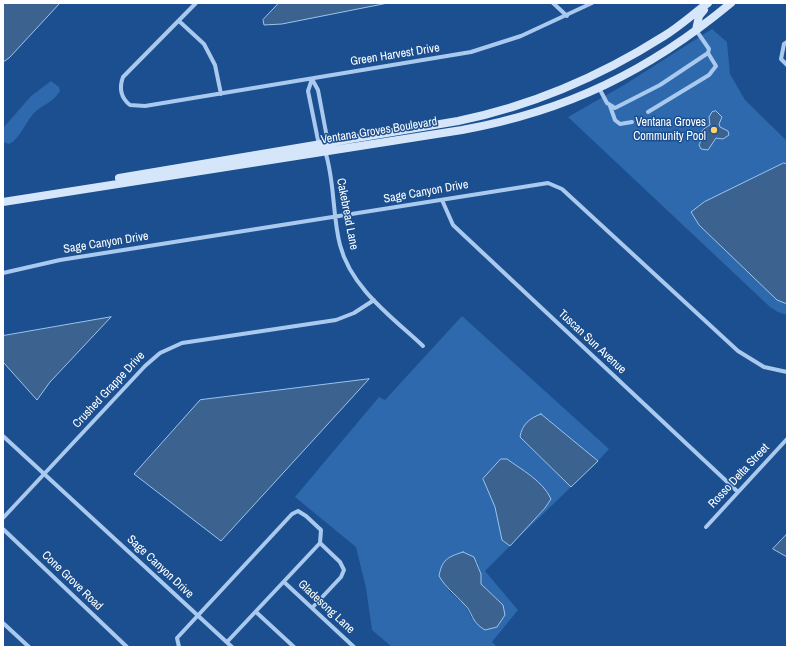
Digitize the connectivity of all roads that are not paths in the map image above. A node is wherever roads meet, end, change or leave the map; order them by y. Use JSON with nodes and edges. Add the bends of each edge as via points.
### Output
{"nodes":[{"id":1,"x":196,"y":3,"type":"edge"},
{"id":2,"x":553,"y":3,"type":"edge"},
{"id":3,"x":592,"y":3,"type":"edge"},
{"id":4,"x":709,"y":3,"type":"edge"},
{"id":5,"x":730,"y":3,"type":"edge"},
{"id":6,"x":567,"y":16,"type":"junction"},
{"id":7,"x":179,"y":21,"type":"junction"},
{"id":8,"x":696,"y":30,"type":"junction"},
{"id":9,"x":787,"y":42,"type":"edge"},
{"id":10,"x":708,"y":53,"type":"junction"},
{"id":11,"x":787,"y":65,"type":"edge"},
{"id":12,"x":590,"y":77,"type":"junction"},
{"id":13,"x":312,"y":79,"type":"junction"},
{"id":14,"x":599,"y":88,"type":"junction"},
{"id":15,"x":222,"y":94,"type":"junction"},
{"id":16,"x":610,"y":106,"type":"junction"},
{"id":17,"x":648,"y":112,"type":"dead end"},
{"id":18,"x":632,"y":122,"type":"dead end"},
{"id":19,"x":329,"y":142,"type":"junction"},
{"id":20,"x":318,"y":144,"type":"junction"},
{"id":21,"x":325,"y":151,"type":"junction"},
{"id":22,"x":3,"y":198,"type":"edge"},
{"id":23,"x":442,"y":200,"type":"junction"},
{"id":24,"x":3,"y":202,"type":"edge"},
{"id":25,"x":335,"y":217,"type":"junction"},
{"id":26,"x":3,"y":273,"type":"edge"},
{"id":27,"x":374,"y":300,"type":"junction"},
{"id":28,"x":423,"y":346,"type":"dead end"},
{"id":29,"x":787,"y":372,"type":"edge"},
{"id":30,"x":3,"y":436,"type":"edge"},
{"id":31,"x":787,"y":439,"type":"edge"},
{"id":32,"x":44,"y":474,"type":"junction"},
{"id":33,"x":738,"y":492,"type":"junction"},
{"id":34,"x":3,"y":518,"type":"edge"},
{"id":35,"x":706,"y":527,"type":"dead end"},
{"id":36,"x":3,"y":529,"type":"edge"},
{"id":37,"x":320,"y":543,"type":"junction"},
{"id":38,"x":284,"y":582,"type":"junction"},
{"id":39,"x":312,"y":608,"type":"junction"},
{"id":40,"x":256,"y":612,"type":"junction"},
{"id":41,"x":198,"y":615,"type":"junction"},
{"id":42,"x":3,"y":623,"type":"edge"},
{"id":43,"x":227,"y":642,"type":"junction"},
{"id":44,"x":29,"y":647,"type":"edge"},
{"id":45,"x":127,"y":647,"type":"edge"},
{"id":46,"x":179,"y":647,"type":"edge"},
{"id":47,"x":232,"y":647,"type":"edge"},
{"id":48,"x":294,"y":647,"type":"edge"},
{"id":49,"x":354,"y":647,"type":"edge"}],
"edges":[{"from":1,"to":7,"type":"street","name":"Green Harvest Drive"},
{"from":2,"to":6,"type":"street"},
{"from":3,"to":6,"type":"street","name":"Green Harvest Drive"},
{"from":4,"to":8,"type":"street","via":[[699,16]]},
{"from":4,"to":12,"type":"street","name":"Ventana Groves Boulevard","via":[[646,47]]},
{"from":5,"to":8,"type":"street","name":"Ventana Groves Boulevard"},
{"from":6,"to":13,"type":"street","name":"Green Harvest Drive","via":[[521,36],[471,52]]},
{"from":7,"to":15,"type":"street","via":[[204,44],[215,65]]},
{"from":7,"to":15,"type":"street","name":"Green Harvest Drive","via":[[123,77],[121,89],[125,101],[145,106]]},
{"from":8,"to":10,"type":"street","via":[[709,49]]},
{"from":8,"to":14,"type":"street","name":"Ventana Groves Boulevard","via":[[659,56]]},
{"from":9,"to":11,"type":"street","via":[[784,44],[781,59]]},
{"from":10,"to":16,"type":"street","via":[[660,85],[615,108]]},
{"from":10,"to":17,"type":"street","via":[[716,66],[709,75]]},
{"from":12,"to":14,"type":"street"},
{"from":12,"to":19,"type":"street","name":"Ventana Groves Boulevard","via":[[532,101],[485,116]]},
{"from":13,"to":15,"type":"street","name":"Green Harvest Drive"},
{"from":13,"to":19,"type":"street","via":[[318,90]]},
{"from":13,"to":20,"type":"street","via":[[308,91]]},
{"from":14,"to":16,"type":"street"},
{"from":14,"to":21,"type":"street","name":"Ventana Groves Boulevard","via":[[563,104],[510,121]]},
{"from":16,"to":18,"type":"street","via":[[615,120],[620,124]]},
{"from":19,"to":20,"type":"street","name":"Ventana Groves Boulevard"},
{"from":19,"to":21,"type":"street"},
{"from":20,"to":21,"type":"street"},
{"from":20,"to":22,"type":"street","name":"Ventana Groves Boulevard"},
{"from":21,"to":24,"type":"street","name":"Ventana Groves Boulevard"},
{"from":21,"to":25,"type":"street","name":"Cakebread Lane"},
{"from":23,"to":25,"type":"street","name":"Sage Canyon Drive"},
{"from":23,"to":29,"type":"street","name":"Sage Canyon Drive","via":[[548,183],[562,188],[738,351],[764,367]]},
{"from":23,"to":33,"type":"street","name":"Tuscan Sun Avenue","via":[[453,225]]},
{"from":25,"to":26,"type":"street","name":"Sage Canyon Drive","via":[[60,260]]},
{"from":25,"to":27,"type":"street","name":"Cakebread Lane","via":[[340,246],[355,278]]},
{"from":27,"to":28,"type":"street","name":"Cakebread Lane"},
{"from":27,"to":32,"type":"street","name":"Crushed Grappe Drive","via":[[354,313],[336,320],[182,343],[160,353]]},
{"from":30,"to":32,"type":"street","name":"Sage Canyon Drive"},
{"from":31,"to":33,"type":"street","name":"Rosso Delta Street"},
{"from":32,"to":34,"type":"street","name":"Crushed Grappe Drive"},
{"from":32,"to":41,"type":"street","name":"Sage Canyon Drive"},
{"from":33,"to":35,"type":"street","name":"Rosso Delta Street"},
{"from":36,"to":45,"type":"street","name":"Cone Grove Road"},
{"from":37,"to":38,"type":"street"},
{"from":37,"to":39,"type":"street","via":[[340,562],[344,570],[341,577]]},
{"from":37,"to":41,"type":"street","via":[[320,528],[302,512],[294,512]]},
{"from":38,"to":39,"type":"street","name":"Gladesong Lane"},
{"from":38,"to":40,"type":"street"},
{"from":39,"to":49,"type":"street","name":"Gladesong Lane"},
{"from":40,"to":43,"type":"street"},
{"from":40,"to":48,"type":"street"},
{"from":41,"to":43,"type":"street","name":"Sage Canyon Drive"},
{"from":41,"to":46,"type":"street","via":[[177,638]]},
{"from":42,"to":44,"type":"street"},
{"from":43,"to":47,"type":"street","name":"Sage Canyon Drive"}]}
